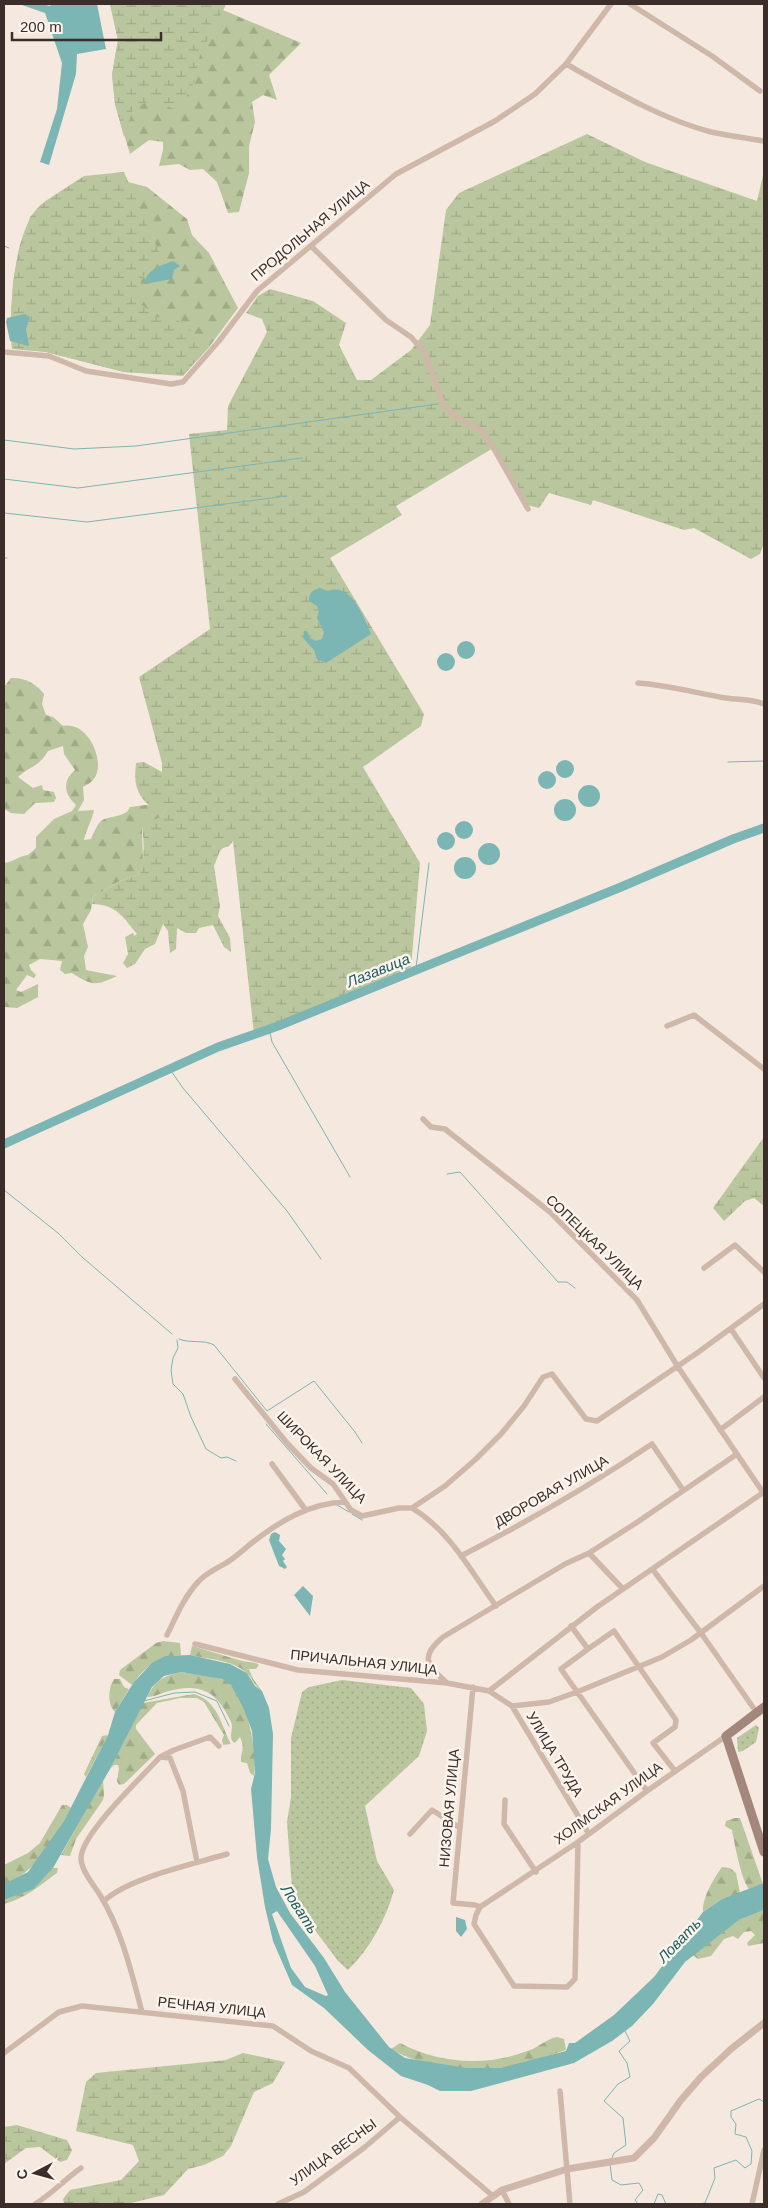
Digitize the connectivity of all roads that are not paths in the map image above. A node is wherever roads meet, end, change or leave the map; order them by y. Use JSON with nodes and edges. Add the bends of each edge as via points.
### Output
{"nodes":[{"id":1,"x":611,"y":4,"type":"edge"},
{"id":2,"x":630,"y":4,"type":"edge"},
{"id":3,"x":566,"y":64,"type":"junction"},
{"id":4,"x":760,"y":91,"type":"dead end"},
{"id":5,"x":764,"y":141,"type":"edge"},
{"id":6,"x":311,"y":246,"type":"junction"},
{"id":7,"x":4,"y":352,"type":"edge"},
{"id":8,"x":528,"y":509,"type":"dead end"},
{"id":9,"x":638,"y":683,"type":"dead end"},
{"id":10,"x":764,"y":704,"type":"edge"},
{"id":11,"x":667,"y":1026,"type":"dead end"},
{"id":12,"x":764,"y":1069,"type":"edge"},
{"id":13,"x":423,"y":1119,"type":"dead end"},
{"id":14,"x":704,"y":1268,"type":"dead end"},
{"id":15,"x":764,"y":1272,"type":"edge"},
{"id":16,"x":764,"y":1304,"type":"edge"},
{"id":17,"x":731,"y":1329,"type":"junction"},
{"id":18,"x":678,"y":1366,"type":"junction"},
{"id":19,"x":764,"y":1378,"type":"edge"},
{"id":20,"x":236,"y":1379,"type":"dead end"},
{"id":21,"x":764,"y":1397,"type":"edge"},
{"id":22,"x":720,"y":1430,"type":"junction"},
{"id":23,"x":737,"y":1454,"type":"junction"},
{"id":24,"x":272,"y":1464,"type":"dead end"},
{"id":25,"x":683,"y":1490,"type":"junction"},
{"id":26,"x":764,"y":1493,"type":"edge"},
{"id":27,"x":345,"y":1502,"type":"junction"},
{"id":28,"x":412,"y":1508,"type":"junction"},
{"id":29,"x":305,"y":1509,"type":"junction"},
{"id":30,"x":589,"y":1553,"type":"junction"},
{"id":31,"x":461,"y":1556,"type":"junction"},
{"id":32,"x":653,"y":1570,"type":"junction"},
{"id":33,"x":764,"y":1586,"type":"edge"},
{"id":34,"x":623,"y":1589,"type":"junction"},
{"id":35,"x":496,"y":1606,"type":"junction"},
{"id":36,"x":571,"y":1626,"type":"junction"},
{"id":37,"x":701,"y":1633,"type":"junction"},
{"id":38,"x":167,"y":1635,"type":"dead end"},
{"id":39,"x":195,"y":1644,"type":"dead end"},
{"id":40,"x":588,"y":1649,"type":"junction"},
{"id":41,"x":640,"y":1667,"type":"junction"},
{"id":42,"x":446,"y":1683,"type":"junction"},
{"id":43,"x":473,"y":1687,"type":"junction"},
{"id":44,"x":491,"y":1692,"type":"junction"},
{"id":45,"x":577,"y":1692,"type":"junction"},
{"id":46,"x":512,"y":1706,"type":"junction"},
{"id":47,"x":760,"y":1710,"type":"edge"},
{"id":48,"x":726,"y":1736,"type":"junction"},
{"id":49,"x":219,"y":1746,"type":"dead end"},
{"id":50,"x":160,"y":1757,"type":"junction"},
{"id":51,"x":675,"y":1771,"type":"junction"},
{"id":52,"x":647,"y":1791,"type":"junction"},
{"id":53,"x":505,"y":1800,"type":"dead end"},
{"id":54,"x":460,"y":1828,"type":"junction"},
{"id":55,"x":410,"y":1834,"type":"dead end"},
{"id":56,"x":589,"y":1834,"type":"junction"},
{"id":57,"x":578,"y":1842,"type":"junction"},
{"id":58,"x":764,"y":1852,"type":"edge"},
{"id":59,"x":227,"y":1854,"type":"dead end"},
{"id":60,"x":197,"y":1862,"type":"junction"},
{"id":61,"x":536,"y":1872,"type":"junction"},
{"id":62,"x":104,"y":1901,"type":"junction"},
{"id":63,"x":480,"y":1907,"type":"junction"},
{"id":64,"x":142,"y":2012,"type":"junction"},
{"id":65,"x":764,"y":2023,"type":"edge"},
{"id":66,"x":4,"y":2053,"type":"edge"},
{"id":67,"x":560,"y":2091,"type":"dead end"},
{"id":68,"x":400,"y":2117,"type":"junction"},
{"id":69,"x":764,"y":2150,"type":"edge"},
{"id":70,"x":81,"y":2168,"type":"dead end"},
{"id":71,"x":567,"y":2169,"type":"junction"},
{"id":72,"x":502,"y":2190,"type":"junction"},
{"id":73,"x":494,"y":2196,"type":"junction"},
{"id":74,"x":35,"y":2204,"type":"edge"},
{"id":75,"x":278,"y":2204,"type":"edge"},
{"id":76,"x":482,"y":2204,"type":"edge"},
{"id":77,"x":509,"y":2204,"type":"edge"},
{"id":78,"x":570,"y":2204,"type":"edge"},
{"id":79,"x":752,"y":2204,"type":"edge"}],
"edges":[{"from":1,"to":3,"type":"street","name":"ПРОДОЛЬНАЯ УЛИЦА"},
{"from":2,"to":4,"type":"street"},
{"from":3,"to":5,"type":"street","via":[[628,98],[691,125]]},
{"from":3,"to":6,"type":"street","name":"ПРОДОЛЬНАЯ УЛИЦА","via":[[535,94],[495,121],[396,174]]},
{"from":6,"to":7,"type":"street","name":"ПРОДОЛЬНАЯ УЛИЦА","via":[[256,290],[219,341],[183,382],[171,384],[86,371],[49,356]]},
{"from":6,"to":8,"type":"street","via":[[386,320],[411,337],[425,354],[443,404],[457,418],[481,430]]},
{"from":9,"to":10,"type":"street"},
{"from":11,"to":12,"type":"street","via":[[694,1015]]},
{"from":13,"to":18,"type":"street","name":"СОПЕЦКАЯ УЛИЦА","via":[[431,1127],[445,1129],[550,1212],[577,1238],[638,1300]]},
{"from":14,"to":15,"type":"street","via":[[735,1245]]},
{"from":16,"to":17,"type":"street"},
{"from":17,"to":18,"type":"street"},
{"from":17,"to":19,"type":"street"},
{"from":18,"to":22,"type":"street","name":"СОПЕЦКАЯ УЛИЦА"},
{"from":18,"to":28,"type":"street","name":"ШИРОКАЯ УЛИЦА","via":[[597,1421],[586,1419],[552,1374],[543,1377],[524,1406],[476,1459],[445,1486]]},
{"from":20,"to":27,"type":"street","name":"ШИРОКАЯ УЛИЦА","via":[[286,1443],[332,1484]]},
{"from":21,"to":22,"type":"street"},
{"from":22,"to":23,"type":"street","name":"СОПЕЦКАЯ УЛИЦА"},
{"from":23,"to":25,"type":"street"},
{"from":23,"to":26,"type":"street","name":"СОПЕЦКАЯ УЛИЦА"},
{"from":24,"to":29,"type":"street"},
{"from":25,"to":30,"type":"street"},
{"from":25,"to":31,"type":"street","name":"ДВОРОВАЯ УЛИЦА","via":[[652,1444],[514,1529]]},
{"from":26,"to":32,"type":"street"},
{"from":27,"to":28,"type":"street","name":"ШИРОКАЯ УЛИЦА","via":[[362,1516]]},
{"from":27,"to":29,"type":"street","via":[[330,1502]]},
{"from":28,"to":31,"type":"street","via":[[443,1532]]},
{"from":29,"to":38,"type":"street","via":[[269,1529],[197,1582]]},
{"from":30,"to":34,"type":"street"},
{"from":30,"to":35,"type":"street"},
{"from":31,"to":35,"type":"street"},
{"from":32,"to":34,"type":"street"},
{"from":32,"to":37,"type":"street"},
{"from":33,"to":37,"type":"street"},
{"from":34,"to":36,"type":"street"},
{"from":35,"to":42,"type":"street","via":[[430,1648],[428,1660],[432,1669]]},
{"from":36,"to":40,"type":"street"},
{"from":36,"to":44,"type":"street"},
{"from":37,"to":41,"type":"street"},
{"from":37,"to":47,"type":"street"},
{"from":39,"to":42,"type":"street","name":"ПРИЧАЛЬНАЯ УЛИЦА","via":[[298,1670]]},
{"from":40,"to":41,"type":"street","via":[[614,1631]]},
{"from":40,"to":45,"type":"street","via":[[561,1669]]},
{"from":41,"to":45,"type":"street"},
{"from":41,"to":51,"type":"street","via":[[676,1720],[675,1727],[653,1743]]},
{"from":42,"to":43,"type":"street","name":"ПРИЧАЛЬНАЯ УЛИЦА"},
{"from":43,"to":44,"type":"street","name":"ПРИЧАЛЬНАЯ УЛИЦА"},
{"from":43,"to":54,"type":"street","name":"НИЗОВАЯ УЛИЦА"},
{"from":44,"to":46,"type":"street","name":"УЛИЦА ТРУДА"},
{"from":45,"to":46,"type":"street","via":[[549,1702]]},
{"from":45,"to":52,"type":"street"},
{"from":46,"to":56,"type":"street","name":"УЛИЦА ТРУДА"},
{"from":47,"to":48,"type":"main road","name":"ХОЛМСКАЯ УЛИЦА"},
{"from":48,"to":51,"type":"street","name":"ХОЛМСКАЯ УЛИЦА"},
{"from":48,"to":58,"type":"main road"},
{"from":49,"to":50,"type":"street","via":[[210,1737]]},
{"from":50,"to":60,"type":"street","via":[[170,1758],[183,1791]]},
{"from":50,"to":62,"type":"street","via":[[106,1815],[84,1846],[81,1858],[84,1870]]},
{"from":51,"to":52,"type":"street","name":"ХОЛМСКАЯ УЛИЦА"},
{"from":52,"to":56,"type":"street","name":"ХОЛМСКАЯ УЛИЦА"},
{"from":53,"to":61,"type":"street","via":[[504,1824]]},
{"from":54,"to":55,"type":"street","via":[[432,1810]]},
{"from":54,"to":63,"type":"street","name":"НИЗОВАЯ УЛИЦА","via":[[453,1903]]},
{"from":56,"to":57,"type":"street","name":"ХОЛМСКАЯ УЛИЦА"},
{"from":57,"to":61,"type":"street","name":"ХОЛМСКАЯ УЛИЦА"},
{"from":57,"to":63,"type":"street","via":[[574,1979],[567,1988],[514,1986],[474,1924]]},
{"from":59,"to":60,"type":"street"},
{"from":60,"to":62,"type":"street","via":[[131,1884],[113,1892]]},
{"from":61,"to":63,"type":"street","name":"ХОЛМСКАЯ УЛИЦА"},
{"from":62,"to":64,"type":"street","via":[[121,1935]]},
{"from":64,"to":66,"type":"street","name":"РЕЧНАЯ УЛИЦА","via":[[82,2006],[59,2012]]},
{"from":64,"to":68,"type":"street","name":"РЕЧНАЯ УЛИЦА","via":[[273,2026],[310,2051],[349,2068]]},
{"from":65,"to":71,"type":"street","via":[[701,2077],[654,2138],[634,2158]]},
{"from":67,"to":71,"type":"street"},
{"from":68,"to":73,"type":"street","name":"РЕЧНАЯ УЛИЦА"},
{"from":68,"to":75,"type":"street","name":"УЛИЦА ВЕСНЫ","via":[[304,2192]]},
{"from":69,"to":79,"type":"street"},
{"from":70,"to":74,"type":"street"},
{"from":71,"to":72,"type":"street"},
{"from":71,"to":78,"type":"street"},
{"from":72,"to":73,"type":"street"},
{"from":72,"to":77,"type":"street"},
{"from":73,"to":76,"type":"street"}]}
